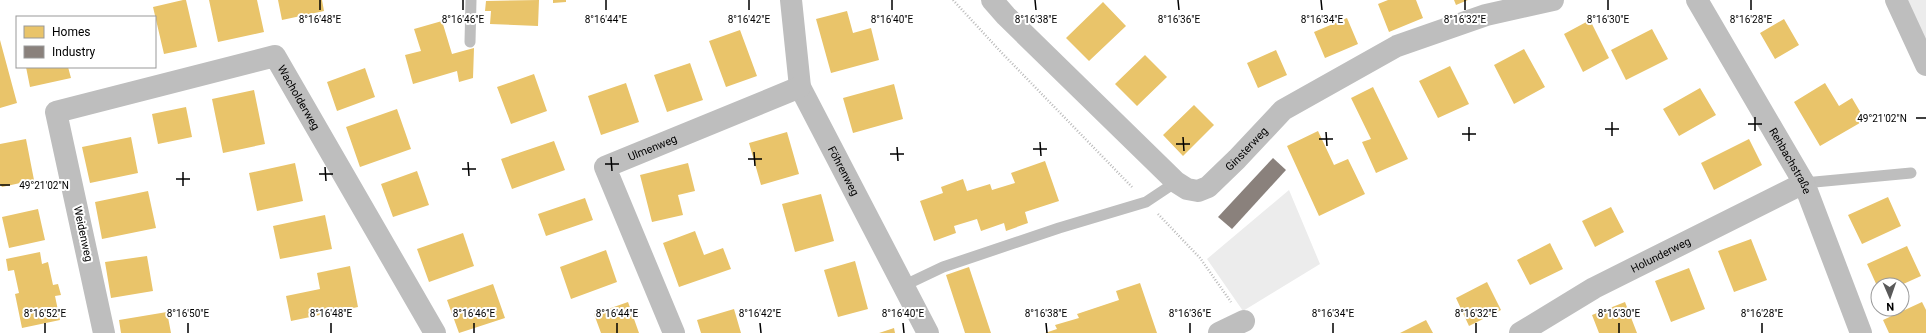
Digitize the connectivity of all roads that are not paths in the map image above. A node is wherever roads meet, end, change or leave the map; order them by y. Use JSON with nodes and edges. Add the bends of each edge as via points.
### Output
{"nodes":[{"id":1,"x":471,"y":0,"type":"edge"},
{"id":2,"x":791,"y":0,"type":"edge"},
{"id":3,"x":992,"y":0,"type":"edge"},
{"id":4,"x":1553,"y":0,"type":"edge"},
{"id":5,"x":1697,"y":0,"type":"edge"},
{"id":6,"x":1896,"y":0,"type":"edge"},
{"id":7,"x":470,"y":42,"type":"dead end"},
{"id":8,"x":1926,"y":65,"type":"edge"},
{"id":9,"x":800,"y":88,"type":"junction"},
{"id":10,"x":56,"y":112,"type":"joint"},
{"id":11,"x":1911,"y":173,"type":"dead end"},
{"id":12,"x":1176,"y":182,"type":"junction"},
{"id":13,"x":1804,"y":183,"type":"junction"},
{"id":14,"x":903,"y":286,"type":"junction"},
{"id":15,"x":1244,"y":321,"type":"road end"},
{"id":16,"x":104,"y":333,"type":"edge"},
{"id":17,"x":435,"y":333,"type":"edge"},
{"id":18,"x":674,"y":333,"type":"edge"},
{"id":19,"x":928,"y":333,"type":"edge"},
{"id":20,"x":1219,"y":333,"type":"edge"},
{"id":21,"x":1520,"y":333,"type":"edge"},
{"id":22,"x":1860,"y":333,"type":"edge"}],
"edges":[{"from":1,"to":7,"type":"lane"},
{"from":2,"to":9,"type":"street","name":"Föhrenweg"},
{"from":3,"to":12,"type":"street","name":"Ginsterweg","via":[[1011,22]]},
{"from":4,"to":12,"type":"street","name":"Ginsterweg","via":[[1486,15],[1397,46],[1283,110],[1208,187],[1198,191],[1187,189]]},
{"from":5,"to":13,"type":"street","name":"Rehbachstraße"},
{"from":6,"to":8,"type":"street"},
{"from":9,"to":14,"type":"street","name":"Föhrenweg"},
{"from":9,"to":18,"type":"street","name":"Ulmenweg","via":[[605,167]]},
{"from":10,"to":16,"type":"street","name":"Weidenweg"},
{"from":10,"to":17,"type":"street","name":"Wacholderweg","via":[[275,56]]},
{"from":11,"to":13,"type":"lane"},
{"from":12,"to":14,"type":"lane","via":[[1146,202],[943,267]]},
{"from":13,"to":21,"type":"street","name":"Holunderweg","via":[[1594,288]]},
{"from":13,"to":22,"type":"street","name":"Rehbachstraße"},
{"from":14,"to":19,"type":"street","name":"Föhrenweg"},
{"from":15,"to":20,"type":"street"}]}
